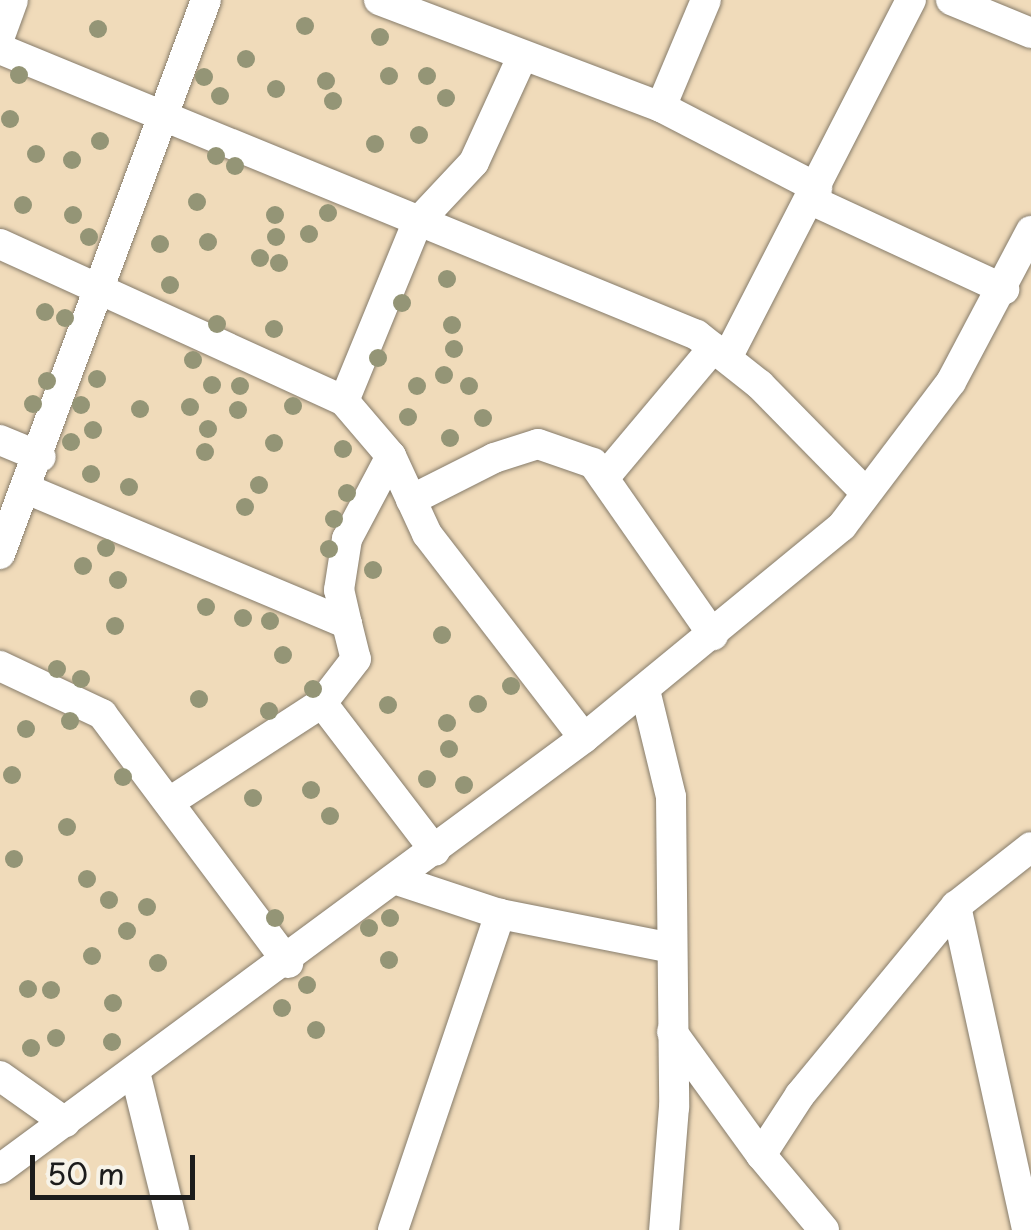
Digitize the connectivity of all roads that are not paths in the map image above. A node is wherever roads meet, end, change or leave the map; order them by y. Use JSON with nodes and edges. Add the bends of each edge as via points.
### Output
{"nodes":[{"id":1,"x":12,"y":0,"type":"edge"},
{"id":2,"x":206,"y":0,"type":"edge"},
{"id":3,"x":379,"y":0,"type":"edge"},
{"id":4,"x":706,"y":0,"type":"edge"},
{"id":5,"x":911,"y":0,"type":"edge"},
{"id":6,"x":951,"y":0,"type":"edge"},
{"id":7,"x":984,"y":6,"type":"edge"},
{"id":8,"x":438,"y":9,"type":"edge"},
{"id":9,"x":1031,"y":32,"type":"edge"},
{"id":10,"x":0,"y":36,"type":"edge"},
{"id":11,"x":0,"y":49,"type":"edge"},
{"id":12,"x":522,"y":57,"type":"junction"},
{"id":13,"x":661,"y":107,"type":"junction"},
{"id":14,"x":158,"y":118,"type":"junction"},
{"id":15,"x":814,"y":194,"type":"junction"},
{"id":16,"x":416,"y":222,"type":"junction"},
{"id":17,"x":1031,"y":231,"type":"edge"},
{"id":18,"x":0,"y":244,"type":"edge"},
{"id":19,"x":94,"y":289,"type":"junction"},
{"id":20,"x":1004,"y":289,"type":"junction"},
{"id":21,"x":720,"y":352,"type":"junction"},
{"id":22,"x":344,"y":401,"type":"junction"},
{"id":23,"x":0,"y":440,"type":"edge"},
{"id":24,"x":391,"y":456,"type":"junction"},
{"id":25,"x":41,"y":457,"type":"junction"},
{"id":26,"x":604,"y":478,"type":"junction"},
{"id":27,"x":29,"y":490,"type":"junction"},
{"id":28,"x":866,"y":493,"type":"junction"},
{"id":29,"x":411,"y":500,"type":"junction"},
{"id":30,"x":0,"y":554,"type":"edge"},
{"id":31,"x":347,"y":624,"type":"junction"},
{"id":32,"x":713,"y":636,"type":"junction"},
{"id":33,"x":0,"y":666,"type":"edge"},
{"id":34,"x":646,"y":690,"type":"junction"},
{"id":35,"x":322,"y":703,"type":"junction"},
{"id":36,"x":584,"y":738,"type":"junction"},
{"id":37,"x":171,"y":801,"type":"junction"},
{"id":38,"x":1031,"y":847,"type":"edge"},
{"id":39,"x":435,"y":850,"type":"junction"},
{"id":40,"x":397,"y":880,"type":"junction"},
{"id":41,"x":956,"y":906,"type":"junction"},
{"id":42,"x":500,"y":914,"type":"junction"},
{"id":43,"x":671,"y":948,"type":"junction"},
{"id":44,"x":288,"y":963,"type":"junction"},
{"id":45,"x":672,"y":1032,"type":"junction"},
{"id":46,"x":135,"y":1072,"type":"junction"},
{"id":47,"x":0,"y":1076,"type":"edge"},
{"id":48,"x":66,"y":1122,"type":"junction"},
{"id":49,"x":761,"y":1156,"type":"junction"},
{"id":50,"x":0,"y":1170,"type":"edge"},
{"id":51,"x":174,"y":1230,"type":"edge"},
{"id":52,"x":393,"y":1230,"type":"edge"},
{"id":53,"x":664,"y":1230,"type":"edge"},
{"id":54,"x":824,"y":1230,"type":"edge"},
{"id":55,"x":1027,"y":1230,"type":"edge"}],
"edges":[{"from":1,"to":10,"type":"street"},
{"from":2,"to":14,"type":"street"},
{"from":3,"to":8,"type":"street"},
{"from":4,"to":13,"type":"street"},
{"from":5,"to":15,"type":"street"},
{"from":6,"to":7,"type":"street"},
{"from":7,"to":9,"type":"street"},
{"from":8,"to":12,"type":"street"},
{"from":11,"to":14,"type":"street"},
{"from":12,"to":13,"type":"street"},
{"from":12,"to":16,"type":"street","via":[[474,162]]},
{"from":13,"to":15,"type":"street"},
{"from":14,"to":16,"type":"street"},
{"from":14,"to":19,"type":"street"},
{"from":15,"to":20,"type":"street"},
{"from":15,"to":21,"type":"street"},
{"from":16,"to":21,"type":"street","via":[[698,335]]},
{"from":16,"to":22,"type":"street"},
{"from":17,"to":20,"type":"street"},
{"from":18,"to":19,"type":"street"},
{"from":19,"to":22,"type":"street"},
{"from":19,"to":25,"type":"street"},
{"from":20,"to":28,"type":"street","via":[[951,382]]},
{"from":21,"to":26,"type":"street"},
{"from":21,"to":28,"type":"street"},
{"from":22,"to":24,"type":"street"},
{"from":23,"to":25,"type":"street"},
{"from":24,"to":29,"type":"street"},
{"from":24,"to":31,"type":"street","via":[[347,538],[339,590]]},
{"from":25,"to":27,"type":"street"},
{"from":26,"to":29,"type":"street","via":[[593,464],[538,444]]},
{"from":26,"to":32,"type":"street"},
{"from":27,"to":30,"type":"street"},
{"from":27,"to":31,"type":"street"},
{"from":28,"to":32,"type":"street","via":[[842,526]]},
{"from":29,"to":36,"type":"street","via":[[427,534]]},
{"from":31,"to":35,"type":"street","via":[[356,660]]},
{"from":32,"to":34,"type":"street"},
{"from":33,"to":37,"type":"street","via":[[102,714]]},
{"from":34,"to":36,"type":"street"},
{"from":34,"to":43,"type":"street","via":[[671,796]]},
{"from":35,"to":37,"type":"street"},
{"from":35,"to":39,"type":"street"},
{"from":36,"to":39,"type":"street"},
{"from":37,"to":44,"type":"street"},
{"from":38,"to":41,"type":"street"},
{"from":39,"to":40,"type":"street"},
{"from":40,"to":42,"type":"street"},
{"from":40,"to":44,"type":"street"},
{"from":41,"to":49,"type":"street","via":[[800,1095]]},
{"from":41,"to":55,"type":"street"},
{"from":42,"to":43,"type":"street"},
{"from":42,"to":52,"type":"street"},
{"from":43,"to":45,"type":"street"},
{"from":44,"to":46,"type":"street"},
{"from":45,"to":49,"type":"street"},
{"from":45,"to":53,"type":"street"},
{"from":46,"to":48,"type":"street"},
{"from":46,"to":51,"type":"street"},
{"from":47,"to":48,"type":"street"},
{"from":48,"to":50,"type":"street"},
{"from":49,"to":54,"type":"street"}]}
